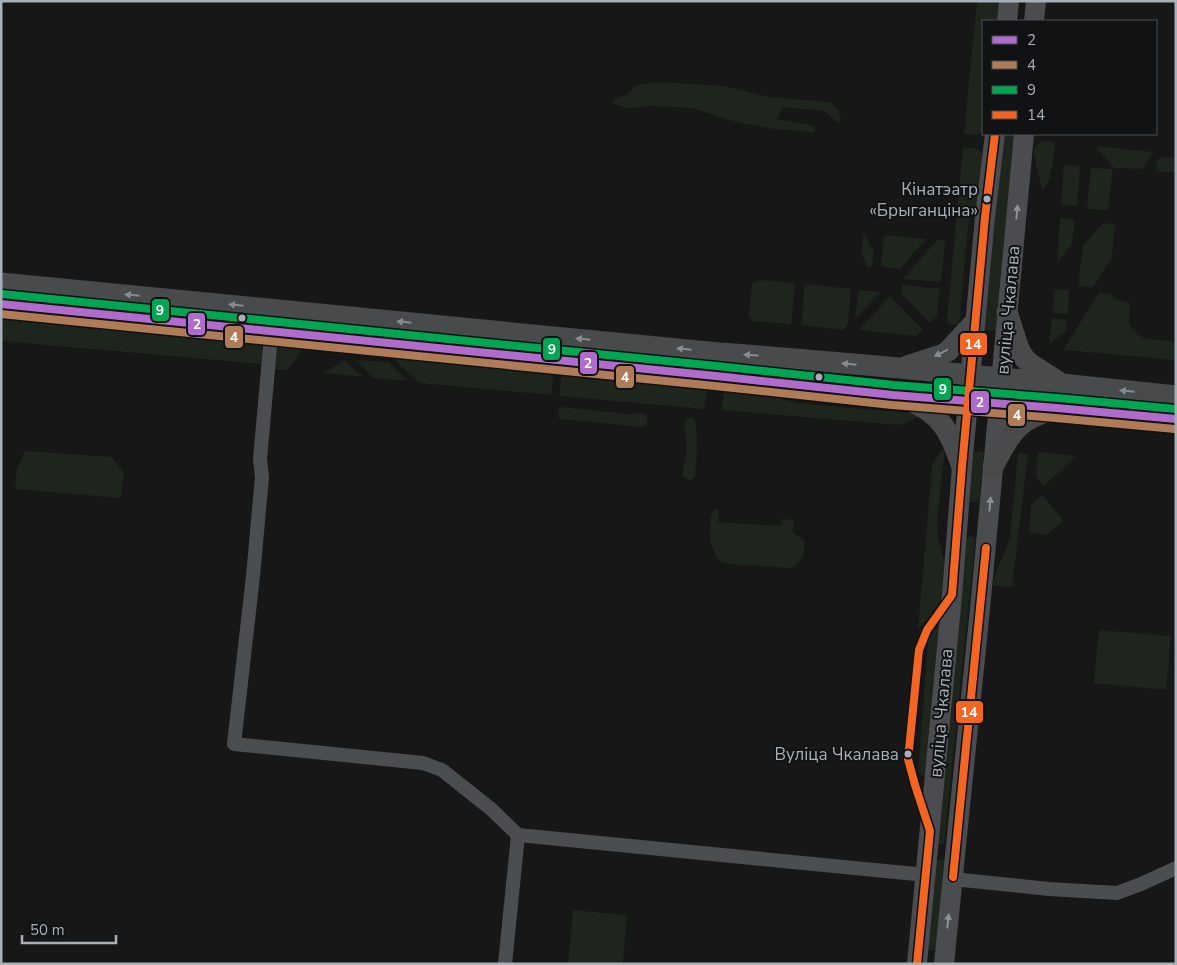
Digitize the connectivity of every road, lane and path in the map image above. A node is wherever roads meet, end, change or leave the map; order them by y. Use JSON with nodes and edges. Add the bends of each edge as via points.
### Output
{"nodes":[{"id":1,"x":1009,"y":1,"type":"edge"},
{"id":2,"x":1036,"y":1,"type":"edge"},
{"id":3,"x":1007,"y":20,"type":"edge"},
{"id":4,"x":1034,"y":20,"type":"edge"},
{"id":5,"x":995,"y":135,"type":"edge"},
{"id":6,"x":1024,"y":135,"type":"edge"},
{"id":7,"x":1,"y":282,"type":"edge"},
{"id":8,"x":106,"y":292,"type":"junction"},
{"id":9,"x":1,"y":304,"type":"edge"},
{"id":10,"x":274,"y":309,"type":"junction"},
{"id":11,"x":1007,"y":312,"type":"junction"},
{"id":12,"x":105,"y":315,"type":"junction"},
{"id":13,"x":975,"y":322,"type":"junction"},
{"id":14,"x":440,"y":325,"type":"junction"},
{"id":15,"x":466,"y":328,"type":"junction"},
{"id":16,"x":272,"y":331,"type":"junction"},
{"id":17,"x":614,"y":342,"type":"junction"},
{"id":18,"x":420,"y":346,"type":"junction"},
{"id":19,"x":463,"y":351,"type":"junction"},
{"id":20,"x":718,"y":353,"type":"junction"},
{"id":21,"x":611,"y":365,"type":"junction"},
{"id":22,"x":898,"y":369,"type":"junction"},
{"id":23,"x":970,"y":375,"type":"junction"},
{"id":24,"x":716,"y":376,"type":"junction"},
{"id":25,"x":1001,"y":378,"type":"junction"},
{"id":26,"x":1062,"y":384,"type":"junction"},
{"id":27,"x":893,"y":395,"type":"junction"},
{"id":28,"x":1176,"y":396,"type":"edge"},
{"id":29,"x":968,"y":401,"type":"junction"},
{"id":30,"x":999,"y":403,"type":"junction"},
{"id":31,"x":1057,"y":408,"type":"junction"},
{"id":32,"x":1176,"y":419,"type":"edge"},
{"id":33,"x":962,"y":467,"type":"junction"},
{"id":34,"x":993,"y":467,"type":"junction"},
{"id":35,"x":956,"y":539,"type":"junction"},
{"id":36,"x":987,"y":541,"type":"junction"},
{"id":37,"x":518,"y":835,"type":"junction"},
{"id":38,"x":1176,"y":868,"type":"edge"},
{"id":39,"x":926,"y":875,"type":"junction"},
{"id":40,"x":952,"y":879,"type":"junction"},
{"id":41,"x":918,"y":943,"type":"junction"},
{"id":42,"x":945,"y":955,"type":"edge"},
{"id":43,"x":505,"y":964,"type":"edge"},
{"id":44,"x":917,"y":964,"type":"edge"}],
"edges":[{"from":1,"to":3,"type":"main road"},
{"from":2,"to":4,"type":"main road"},
{"from":5,"to":13,"type":"main road","name":"вуліца Чкалава"},
{"from":11,"to":6,"type":"main road","name":"вуліца Чкалава","one_way":true},
{"from":7,"to":8,"type":"main road"},
{"from":10,"to":8,"type":"main road","one_way":true},
{"from":8,"to":12,"type":"street"},
{"from":9,"to":12,"type":"main road"},
{"from":14,"to":10,"type":"main road","one_way":true},
{"from":10,"to":16,"type":"street"},
{"from":11,"to":25,"type":"main road","name":"вуліца Чкалава"},
{"from":11,"to":26,"type":"main road","via":[[1025,358]]},
{"from":12,"to":16,"type":"main road"},
{"from":13,"to":22,"type":"main road","one_way":true,"via":[[948,351]]},
{"from":13,"to":23,"type":"main road","name":"вуліца Чкалава"},
{"from":14,"to":15,"type":"main road"},
{"from":14,"to":18,"type":"street"},
{"from":17,"to":15,"type":"main road","one_way":true},
{"from":15,"to":19,"type":"street"},
{"from":16,"to":18,"type":"main road"},
{"from":16,"to":37,"type":"street","via":[[255,559],[234,744],[423,763],[442,770]]},
{"from":20,"to":17,"type":"main road","one_way":true},
{"from":17,"to":21,"type":"street"},
{"from":18,"to":19,"type":"main road"},
{"from":19,"to":21,"type":"main road"},
{"from":22,"to":20,"type":"main road","one_way":true},
{"from":20,"to":24,"type":"street"},
{"from":21,"to":24,"type":"main road"},
{"from":22,"to":23,"type":"main road"},
{"from":23,"to":25,"type":"main road"},
{"from":23,"to":29,"type":"main road","name":"вуліца Чкалава"},
{"from":24,"to":27,"type":"main road"},
{"from":25,"to":26,"type":"main road"},
{"from":25,"to":30,"type":"main road","name":"вуліца Чкалава"},
{"from":28,"to":26,"type":"main road","one_way":true},
{"from":27,"to":29,"type":"main road"},
{"from":27,"to":33,"type":"main road","via":[[936,416],[954,445]]},
{"from":29,"to":30,"type":"main road"},
{"from":29,"to":33,"type":"main road","name":"вуліца Чкалава"},
{"from":30,"to":31,"type":"main road"},
{"from":30,"to":34,"type":"main road","name":"вуліца Чкалава"},
{"from":31,"to":32,"type":"main road"},
{"from":31,"to":34,"type":"main road","via":[[1029,419],[1016,429]]},
{"from":33,"to":35,"type":"main road","name":"вуліца Чкалава"},
{"from":36,"to":34,"type":"main road","name":"вуліца Чкалава","one_way":true},
{"from":35,"to":36,"type":"main road","via":[[959,529],[974,524],[982,528]]},
{"from":35,"to":39,"type":"main road","name":"вуліца Чкалава"},
{"from":36,"to":40,"type":"main road","name":"вуліца Чкалава"},
{"from":37,"to":39,"type":"street"},
{"from":37,"to":43,"type":"street"},
{"from":38,"to":40,"type":"street","via":[[1117,893]]},
{"from":39,"to":41,"type":"main road","name":"вуліца Чкалава"},
{"from":42,"to":40,"type":"main road","name":"вуліца Чкалава","one_way":true},
{"from":41,"to":42,"type":"main road","via":[[930,956]]},
{"from":41,"to":44,"type":"main road","name":"вуліца Чкалава"}]}
